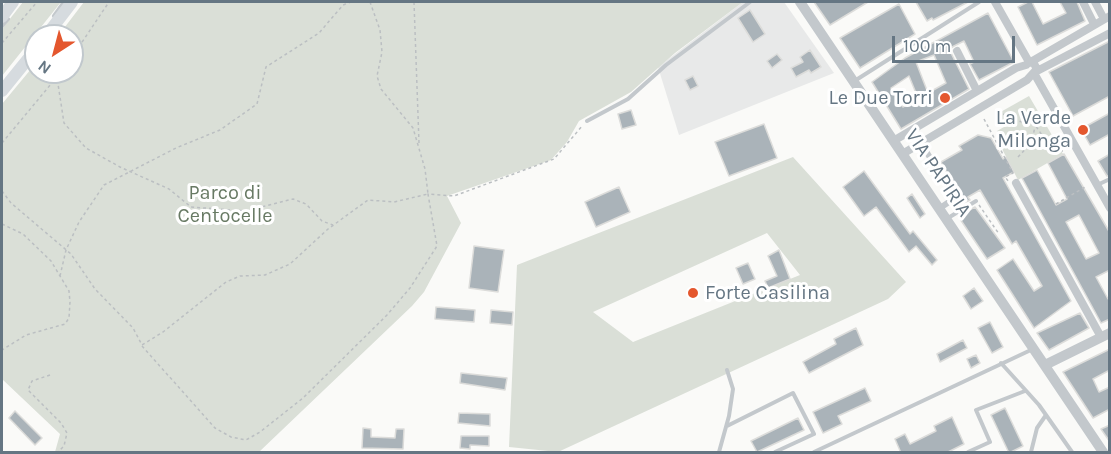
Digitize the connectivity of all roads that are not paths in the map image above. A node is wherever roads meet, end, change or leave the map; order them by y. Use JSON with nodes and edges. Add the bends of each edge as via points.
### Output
{"nodes":[{"id":1,"x":13,"y":2,"type":"edge"},
{"id":2,"x":21,"y":2,"type":"edge"},
{"id":3,"x":64,"y":2,"type":"edge"},
{"id":4,"x":72,"y":2,"type":"edge"},
{"id":5,"x":750,"y":2,"type":"edge"},
{"id":6,"x":800,"y":2,"type":"edge"},
{"id":7,"x":979,"y":2,"type":"edge"},
{"id":8,"x":995,"y":2,"type":"edge"},
{"id":9,"x":1083,"y":2,"type":"edge"},
{"id":10,"x":1095,"y":2,"type":"edge"},
{"id":11,"x":2,"y":16,"type":"edge"},
{"id":12,"x":1107,"y":17,"type":"edge"},
{"id":13,"x":48,"y":24,"type":"edge"},
{"id":14,"x":55,"y":24,"type":"edge"},
{"id":15,"x":1094,"y":24,"type":"junction"},
{"id":16,"x":2,"y":26,"type":"edge"},
{"id":17,"x":1110,"y":33,"type":"edge"},
{"id":18,"x":957,"y":51,"type":"dead end"},
{"id":19,"x":24,"y":55,"type":"edge"},
{"id":20,"x":24,"y":64,"type":"edge"},
{"id":21,"x":1032,"y":68,"type":"junction"},
{"id":22,"x":855,"y":81,"type":"junction"},
{"id":23,"x":2,"y":83,"type":"edge"},
{"id":24,"x":2,"y":91,"type":"edge"},
{"id":25,"x":977,"y":91,"type":"junction"},
{"id":26,"x":587,"y":121,"type":"road end"},
{"id":27,"x":914,"y":128,"type":"junction"},
{"id":28,"x":895,"y":140,"type":"junction"},
{"id":29,"x":922,"y":142,"type":"junction"},
{"id":30,"x":904,"y":153,"type":"junction"},
{"id":31,"x":1110,"y":179,"type":"edge"},
{"id":32,"x":1016,"y":183,"type":"road end"},
{"id":33,"x":1097,"y":185,"type":"junction"},
{"id":34,"x":976,"y":201,"type":"road end"},
{"id":35,"x":940,"y":208,"type":"junction"},
{"id":36,"x":1110,"y":208,"type":"edge"},
{"id":37,"x":947,"y":219,"type":"junction"},
{"id":38,"x":1105,"y":335,"type":"edge"},
{"id":39,"x":1033,"y":348,"type":"junction"},
{"id":40,"x":1001,"y":363,"type":"junction"},
{"id":41,"x":1045,"y":365,"type":"junction"},
{"id":42,"x":727,"y":370,"type":"dead end"},
{"id":43,"x":1025,"y":391,"type":"junction"},
{"id":44,"x":1046,"y":415,"type":"junction"},
{"id":45,"x":727,"y":426,"type":"junction"},
{"id":46,"x":719,"y":453,"type":"edge"},
{"id":47,"x":775,"y":453,"type":"edge"},
{"id":48,"x":814,"y":453,"type":"edge"},
{"id":49,"x":968,"y":453,"type":"edge"},
{"id":50,"x":1031,"y":453,"type":"edge"},
{"id":51,"x":1072,"y":453,"type":"edge"},
{"id":52,"x":1103,"y":453,"type":"edge"}],
"edges":[{"from":1,"to":11,"type":"main road"},
{"from":2,"to":16,"type":"lane"},
{"from":3,"to":13,"type":"lane"},
{"from":4,"to":14,"type":"main road"},
{"from":5,"to":26,"type":"lane","via":[[628,99]]},
{"from":6,"to":22,"type":"street","name":"VIA PAPIRIA"},
{"from":7,"to":22,"type":"lane"},
{"from":8,"to":21,"type":"street"},
{"from":9,"to":15,"type":"street"},
{"from":10,"to":12,"type":"street"},
{"from":12,"to":15,"type":"street"},
{"from":15,"to":21,"type":"street","via":[[1041,53]]},
{"from":17,"to":21,"type":"street"},
{"from":18,"to":25,"type":"street"},
{"from":19,"to":23,"type":"lane"},
{"from":20,"to":24,"type":"main road"},
{"from":21,"to":25,"type":"street"},
{"from":21,"to":29,"type":"street","via":[[1024,82]]},
{"from":21,"to":33,"type":"street"},
{"from":22,"to":28,"type":"street","name":"VIA PAPIRIA"},
{"from":25,"to":27,"type":"street"},
{"from":27,"to":28,"type":"street"},
{"from":27,"to":29,"type":"street","via":[[913,136]]},
{"from":28,"to":30,"type":"street","name":"VIA PAPIRIA"},
{"from":29,"to":30,"type":"street"},
{"from":29,"to":35,"type":"street","via":[[955,198]]},
{"from":30,"to":35,"type":"street","name":"VIA PAPIRIA"},
{"from":31,"to":33,"type":"lane"},
{"from":32,"to":38,"type":"street"},
{"from":33,"to":36,"type":"street"},
{"from":34,"to":37,"type":"lane"},
{"from":35,"to":37,"type":"street","name":"VIA PAPIRIA"},
{"from":37,"to":39,"type":"street","name":"VIA PAPIRIA"},
{"from":38,"to":41,"type":"street"},
{"from":39,"to":40,"type":"lane"},
{"from":39,"to":41,"type":"street","name":"VIA PAPIRIA"},
{"from":40,"to":43,"type":"lane"},
{"from":40,"to":48,"type":"lane"},
{"from":41,"to":52,"type":"street","name":"VIA PAPIRIA"},
{"from":42,"to":45,"type":"lane","via":[[733,389]]},
{"from":43,"to":44,"type":"lane"},
{"from":43,"to":49,"type":"lane","via":[[976,410],[990,442]]},
{"from":44,"to":50,"type":"lane","via":[[1037,428]]},
{"from":44,"to":51,"type":"lane"},
{"from":45,"to":46,"type":"lane"},
{"from":45,"to":47,"type":"lane","via":[[793,393],[814,434]]}]}
